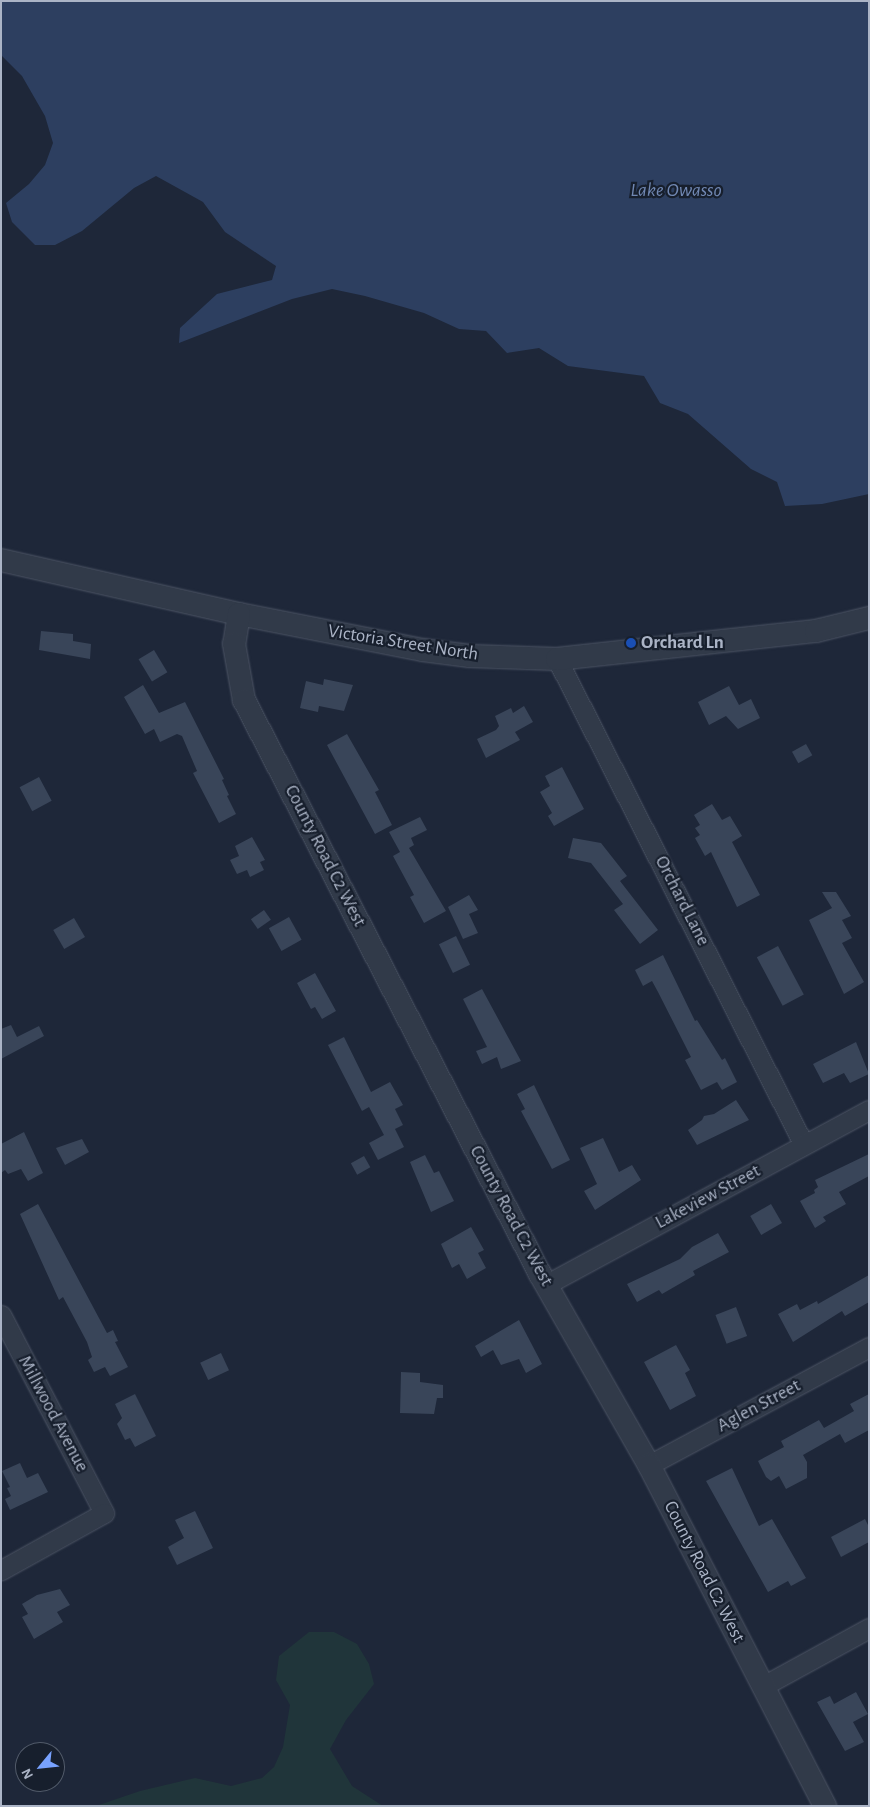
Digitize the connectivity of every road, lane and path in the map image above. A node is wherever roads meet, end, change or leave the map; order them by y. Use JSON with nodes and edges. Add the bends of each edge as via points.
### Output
{"nodes":[{"id":1,"x":1,"y":560,"type":"edge"},
{"id":2,"x":239,"y":614,"type":"junction"},
{"id":3,"x":869,"y":618,"type":"edge"},
{"id":4,"x":557,"y":659,"type":"junction"},
{"id":5,"x":869,"y":1110,"type":"edge"},
{"id":6,"x":804,"y":1145,"type":"junction"},
{"id":7,"x":547,"y":1284,"type":"junction"},
{"id":8,"x":1,"y":1315,"type":"edge"},
{"id":9,"x":869,"y":1347,"type":"edge"},
{"id":10,"x":649,"y":1465,"type":"junction"},
{"id":11,"x":1,"y":1570,"type":"edge"},
{"id":12,"x":869,"y":1628,"type":"edge"},
{"id":13,"x":763,"y":1686,"type":"junction"},
{"id":14,"x":825,"y":1806,"type":"edge"}],
"edges":[{"from":1,"to":2,"type":"street","name":"Victoria Street North"},
{"from":2,"to":4,"type":"street","name":"Victoria Street North","via":[[423,650]]},
{"from":2,"to":7,"type":"street","name":"County Road C2 West","via":[[234,644],[244,700]]},
{"from":3,"to":4,"type":"street","name":"Victoria Street North","via":[[816,632]]},
{"from":4,"to":6,"type":"street","name":"Orchard Lane"},
{"from":5,"to":6,"type":"street","name":"Lakeview Street"},
{"from":6,"to":7,"type":"street","name":"Lakeview Street"},
{"from":7,"to":10,"type":"street","name":"County Road C2 West"},
{"from":8,"to":11,"type":"street","name":"Millwood Avenue","via":[[104,1513]]},
{"from":9,"to":10,"type":"street","name":"Aglen Street"},
{"from":10,"to":13,"type":"street","name":"County Road C2 West"},
{"from":12,"to":13,"type":"street"},
{"from":13,"to":14,"type":"street","name":"County Road C2 West"}]}
